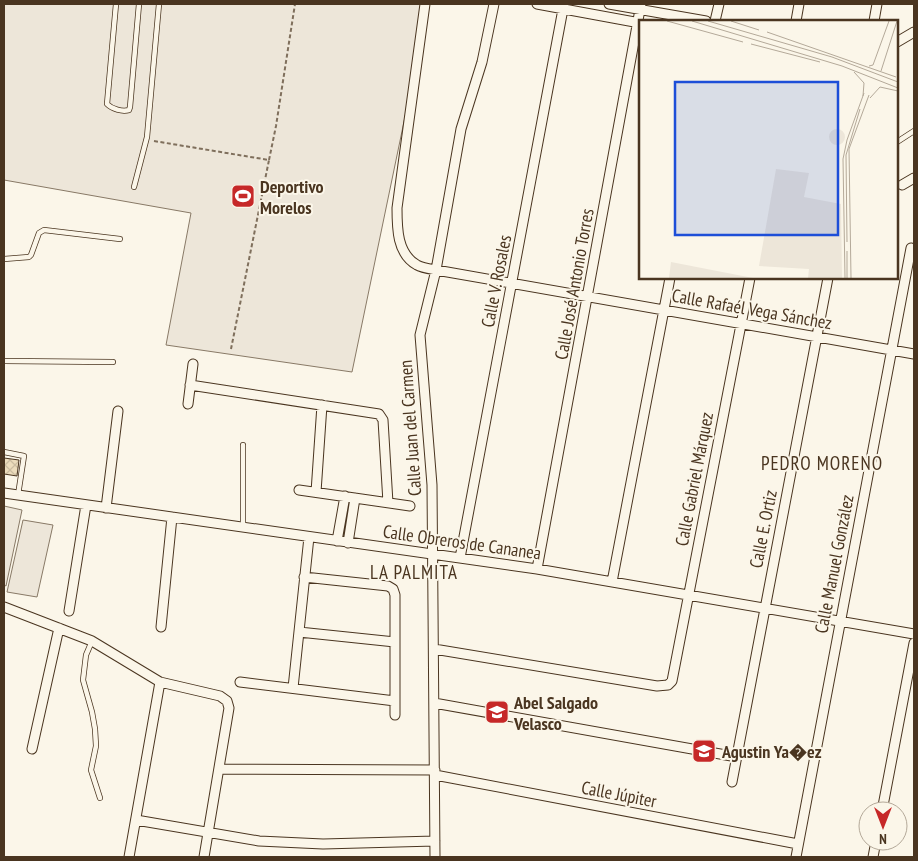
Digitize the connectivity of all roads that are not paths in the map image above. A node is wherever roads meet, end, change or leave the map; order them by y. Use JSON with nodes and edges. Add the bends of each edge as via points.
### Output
{"nodes":[{"id":1,"x":116,"y":4,"type":"edge"},
{"id":2,"x":139,"y":4,"type":"edge"},
{"id":3,"x":159,"y":4,"type":"edge"},
{"id":4,"x":425,"y":4,"type":"edge"},
{"id":5,"x":494,"y":4,"type":"edge"},
{"id":6,"x":537,"y":4,"type":"edge"},
{"id":7,"x":609,"y":4,"type":"edge"},
{"id":8,"x":719,"y":4,"type":"edge"},
{"id":9,"x":799,"y":4,"type":"edge"},
{"id":10,"x":877,"y":4,"type":"edge"},
{"id":11,"x":641,"y":7,"type":"edge"},
{"id":12,"x":563,"y":9,"type":"junction"},
{"id":13,"x":639,"y":20,"type":"edge"},
{"id":14,"x":701,"y":20,"type":"edge"},
{"id":15,"x":715,"y":20,"type":"edge"},
{"id":16,"x":796,"y":20,"type":"edge"},
{"id":17,"x":874,"y":20,"type":"edge"},
{"id":18,"x":639,"y":23,"type":"edge"},
{"id":19,"x":914,"y":32,"type":"edge"},
{"id":20,"x":898,"y":41,"type":"edge"},
{"id":21,"x":914,"y":132,"type":"edge"},
{"id":22,"x":898,"y":141,"type":"edge"},
{"id":23,"x":914,"y":178,"type":"edge"},
{"id":24,"x":902,"y":185,"type":"dead end"},
{"id":25,"x":134,"y":187,"type":"dead end"},
{"id":26,"x":120,"y":239,"type":"dead end"},
{"id":27,"x":911,"y":248,"type":"dead end"},
{"id":28,"x":4,"y":259,"type":"edge"},
{"id":29,"x":436,"y":270,"type":"junction"},
{"id":30,"x":670,"y":279,"type":"edge"},
{"id":31,"x":750,"y":279,"type":"edge"},
{"id":32,"x":828,"y":279,"type":"edge"},
{"id":33,"x":512,"y":284,"type":"junction"},
{"id":34,"x":588,"y":297,"type":"junction"},
{"id":35,"x":664,"y":310,"type":"junction"},
{"id":36,"x":741,"y":324,"type":"junction"},
{"id":37,"x":817,"y":337,"type":"junction"},
{"id":38,"x":892,"y":350,"type":"junction"},
{"id":39,"x":914,"y":354,"type":"edge"},
{"id":40,"x":4,"y":361,"type":"edge"},
{"id":41,"x":113,"y":362,"type":"dead end"},
{"id":42,"x":193,"y":364,"type":"dead end"},
{"id":43,"x":190,"y":385,"type":"junction"},
{"id":44,"x":188,"y":404,"type":"dead end"},
{"id":45,"x":322,"y":405,"type":"junction"},
{"id":46,"x":118,"y":411,"type":"dead end"},
{"id":47,"x":243,"y":445,"type":"dead end"},
{"id":48,"x":4,"y":452,"type":"edge"},
{"id":49,"x":299,"y":490,"type":"dead end"},
{"id":50,"x":316,"y":492,"type":"junction"},
{"id":51,"x":4,"y":493,"type":"edge"},
{"id":52,"x":18,"y":495,"type":"junction"},
{"id":53,"x":345,"y":496,"type":"junction"},
{"id":54,"x":355,"y":498,"type":"junction"},
{"id":55,"x":388,"y":503,"type":"junction"},
{"id":56,"x":86,"y":505,"type":"junction"},
{"id":57,"x":410,"y":506,"type":"dead end"},
{"id":58,"x":106,"y":508,"type":"junction"},
{"id":59,"x":172,"y":517,"type":"junction"},
{"id":60,"x":243,"y":528,"type":"junction"},
{"id":61,"x":309,"y":537,"type":"junction"},
{"id":62,"x":337,"y":541,"type":"junction"},
{"id":63,"x":348,"y":543,"type":"junction"},
{"id":64,"x":433,"y":555,"type":"junction"},
{"id":65,"x":460,"y":558,"type":"junction"},
{"id":66,"x":537,"y":569,"type":"junction"},
{"id":67,"x":304,"y":576,"type":"junction"},
{"id":68,"x":612,"y":582,"type":"junction"},
{"id":69,"x":688,"y":595,"type":"junction"},
{"id":70,"x":4,"y":607,"type":"edge"},
{"id":71,"x":765,"y":608,"type":"junction"},
{"id":72,"x":69,"y":611,"type":"dead end"},
{"id":73,"x":840,"y":621,"type":"junction"},
{"id":74,"x":161,"y":627,"type":"dead end"},
{"id":75,"x":58,"y":628,"type":"junction"},
{"id":76,"x":299,"y":632,"type":"junction"},
{"id":77,"x":914,"y":634,"type":"edge"},
{"id":78,"x":92,"y":641,"type":"junction"},
{"id":79,"x":395,"y":642,"type":"junction"},
{"id":80,"x":914,"y":643,"type":"edge"},
{"id":81,"x":434,"y":649,"type":"junction"},
{"id":82,"x":160,"y":682,"type":"junction"},
{"id":83,"x":240,"y":682,"type":"dead end"},
{"id":84,"x":293,"y":688,"type":"junction"},
{"id":85,"x":395,"y":701,"type":"junction"},
{"id":86,"x":434,"y":703,"type":"junction"},
{"id":87,"x":395,"y":715,"type":"dead end"},
{"id":88,"x":32,"y":748,"type":"dead end"},
{"id":89,"x":737,"y":757,"type":"junction"},
{"id":90,"x":219,"y":769,"type":"junction"},
{"id":91,"x":435,"y":772,"type":"junction"},
{"id":92,"x":732,"y":782,"type":"dead end"},
{"id":93,"x":100,"y":798,"type":"dead end"},
{"id":94,"x":884,"y":801,"type":"edge"},
{"id":95,"x":136,"y":820,"type":"junction"},
{"id":96,"x":208,"y":831,"type":"junction"},
{"id":97,"x":435,"y":841,"type":"junction"},
{"id":98,"x":798,"y":844,"type":"junction"},
{"id":99,"x":130,"y":857,"type":"edge"},
{"id":100,"x":204,"y":857,"type":"edge"},
{"id":101,"x":435,"y":857,"type":"edge"},
{"id":102,"x":796,"y":857,"type":"edge"}],
"edges":[{"from":1,"to":2,"type":"lane","via":[[107,104],[124,111],[130,107]]},
{"from":3,"to":25,"type":"lane","via":[[147,140]]},
{"from":4,"to":29,"type":"street","name":"Calle Rafaél Vega Sánchez","via":[[398,194],[397,223],[400,244],[409,259]]},
{"from":5,"to":29,"type":"street","name":"Calle Juan del Carmen","via":[[482,62],[461,129]]},
{"from":6,"to":12,"type":"street"},
{"from":7,"to":11,"type":"street"},
{"from":8,"to":15,"type":"street"},
{"from":9,"to":16,"type":"street"},
{"from":10,"to":17,"type":"street"},
{"from":11,"to":13,"type":"street","name":"Calle José Antonio Torres"},
{"from":11,"to":14,"type":"street"},
{"from":12,"to":18,"type":"street"},
{"from":12,"to":33,"type":"street","name":"Calle V. Rosales"},
{"from":18,"to":34,"type":"street","name":"Calle José Antonio Torres"},
{"from":19,"to":20,"type":"street"},
{"from":21,"to":22,"type":"lane"},
{"from":23,"to":24,"type":"street"},
{"from":26,"to":28,"type":"lane","via":[[44,230],[39,233],[31,255]]},
{"from":27,"to":38,"type":"street","name":"Calle Manuel González"},
{"from":29,"to":33,"type":"street","name":"Calle Rafaél Vega Sánchez"},
{"from":29,"to":64,"type":"street","name":"Calle Juan del Carmen","via":[[420,335],[432,484]]},
{"from":30,"to":35,"type":"street"},
{"from":31,"to":36,"type":"street","name":"Calle Gabriel Márquez"},
{"from":32,"to":37,"type":"street","name":"Calle E. Ortiz"},
{"from":33,"to":34,"type":"street","name":"Calle Rafaél Vega Sánchez"},
{"from":33,"to":65,"type":"street","name":"Calle V. Rosales"},
{"from":34,"to":35,"type":"street","name":"Calle Rafaél Vega Sánchez"},
{"from":34,"to":66,"type":"street","name":"Calle José Antonio Torres"},
{"from":35,"to":36,"type":"street","name":"Calle Rafaél Vega Sánchez"},
{"from":35,"to":68,"type":"street"},
{"from":36,"to":37,"type":"street","name":"Calle Rafaél Vega Sánchez"},
{"from":36,"to":69,"type":"street","name":"Calle Gabriel Márquez"},
{"from":37,"to":38,"type":"street","name":"Calle Rafaél Vega Sánchez"},
{"from":37,"to":71,"type":"street","name":"Calle E. Ortiz"},
{"from":38,"to":39,"type":"street","name":"Calle Rafaél Vega Sánchez"},
{"from":38,"to":73,"type":"street","name":"Calle Manuel González"},
{"from":40,"to":41,"type":"lane"},
{"from":42,"to":43,"type":"street"},
{"from":43,"to":44,"type":"street"},
{"from":43,"to":45,"type":"street"},
{"from":45,"to":50,"type":"street"},
{"from":45,"to":55,"type":"street","via":[[382,417]]},
{"from":46,"to":58,"type":"street"},
{"from":47,"to":60,"type":"lane"},
{"from":48,"to":52,"type":"lane","via":[[24,456]]},
{"from":49,"to":50,"type":"street"},
{"from":50,"to":53,"type":"street"},
{"from":51,"to":52,"type":"street","name":"Calle Obreros de Cananea"},
{"from":52,"to":56,"type":"street","name":"Calle Obreros de Cananea"},
{"from":53,"to":54,"type":"street"},
{"from":53,"to":62,"type":"street"},
{"from":54,"to":55,"type":"street"},
{"from":54,"to":63,"type":"street"},
{"from":55,"to":57,"type":"street"},
{"from":56,"to":58,"type":"street","name":"Calle Obreros de Cananea"},
{"from":56,"to":72,"type":"street"},
{"from":58,"to":59,"type":"street","name":"Calle Obreros de Cananea"},
{"from":59,"to":60,"type":"street","name":"Calle Obreros de Cananea"},
{"from":59,"to":74,"type":"street"},
{"from":60,"to":61,"type":"street","name":"Calle Obreros de Cananea"},
{"from":61,"to":62,"type":"street","name":"Calle Obreros de Cananea"},
{"from":61,"to":67,"type":"street"},
{"from":62,"to":63,"type":"street","name":"Calle Obreros de Cananea"},
{"from":63,"to":64,"type":"street","name":"Calle Obreros de Cananea"},
{"from":64,"to":65,"type":"street","name":"Calle Obreros de Cananea"},
{"from":64,"to":81,"type":"street","name":"Calle Juan del Carmen"},
{"from":65,"to":66,"type":"street","name":"Calle Obreros de Cananea"},
{"from":66,"to":68,"type":"street","name":"Calle Obreros de Cananea"},
{"from":67,"to":76,"type":"street"},
{"from":67,"to":79,"type":"street","via":[[393,589]]},
{"from":68,"to":69,"type":"street","name":"Calle Obreros de Cananea"},
{"from":69,"to":71,"type":"street","name":"Calle Obreros de Cananea"},
{"from":69,"to":81,"type":"street","name":"Calle Gabriel Márquez","via":[[674,677],[668,685],[657,686]]},
{"from":70,"to":75,"type":"street"},
{"from":71,"to":73,"type":"street","name":"Calle Obreros de Cananea"},
{"from":71,"to":89,"type":"street","name":"Calle E. Ortiz"},
{"from":73,"to":77,"type":"street","name":"Calle Obreros de Cananea"},
{"from":73,"to":98,"type":"street","name":"Calle Manuel González"},
{"from":75,"to":78,"type":"street"},
{"from":75,"to":88,"type":"street"},
{"from":76,"to":79,"type":"street"},
{"from":76,"to":84,"type":"street"},
{"from":78,"to":82,"type":"street"},
{"from":78,"to":93,"type":"lane","via":[[86,655],[83,680],[95,729],[96,746],[91,770]]},
{"from":79,"to":85,"type":"street"},
{"from":80,"to":94,"type":"street"},
{"from":81,"to":86,"type":"street","name":"Calle Juan del Carmen"},
{"from":82,"to":90,"type":"street","via":[[220,696],[227,701],[229,708]]},
{"from":82,"to":95,"type":"street"},
{"from":83,"to":84,"type":"street"},
{"from":84,"to":85,"type":"street"},
{"from":85,"to":87,"type":"street"},
{"from":86,"to":89,"type":"street"},
{"from":86,"to":91,"type":"street","name":"Calle Juan del Carmen"},
{"from":89,"to":92,"type":"street","name":"Calle E. Ortiz"},
{"from":90,"to":91,"type":"street","name":"Calle Júpiter"},
{"from":90,"to":96,"type":"street"},
{"from":91,"to":97,"type":"street","name":"Calle Juan del Carmen"},
{"from":91,"to":98,"type":"street","name":"Calle Júpiter"},
{"from":95,"to":96,"type":"street"},
{"from":95,"to":99,"type":"street"},
{"from":96,"to":97,"type":"street","via":[[259,840],[322,844]]},
{"from":96,"to":100,"type":"street"},
{"from":97,"to":101,"type":"street","name":"Calle Juan del Carmen"},
{"from":98,"to":102,"type":"street","name":"Calle Manuel González"}]}
